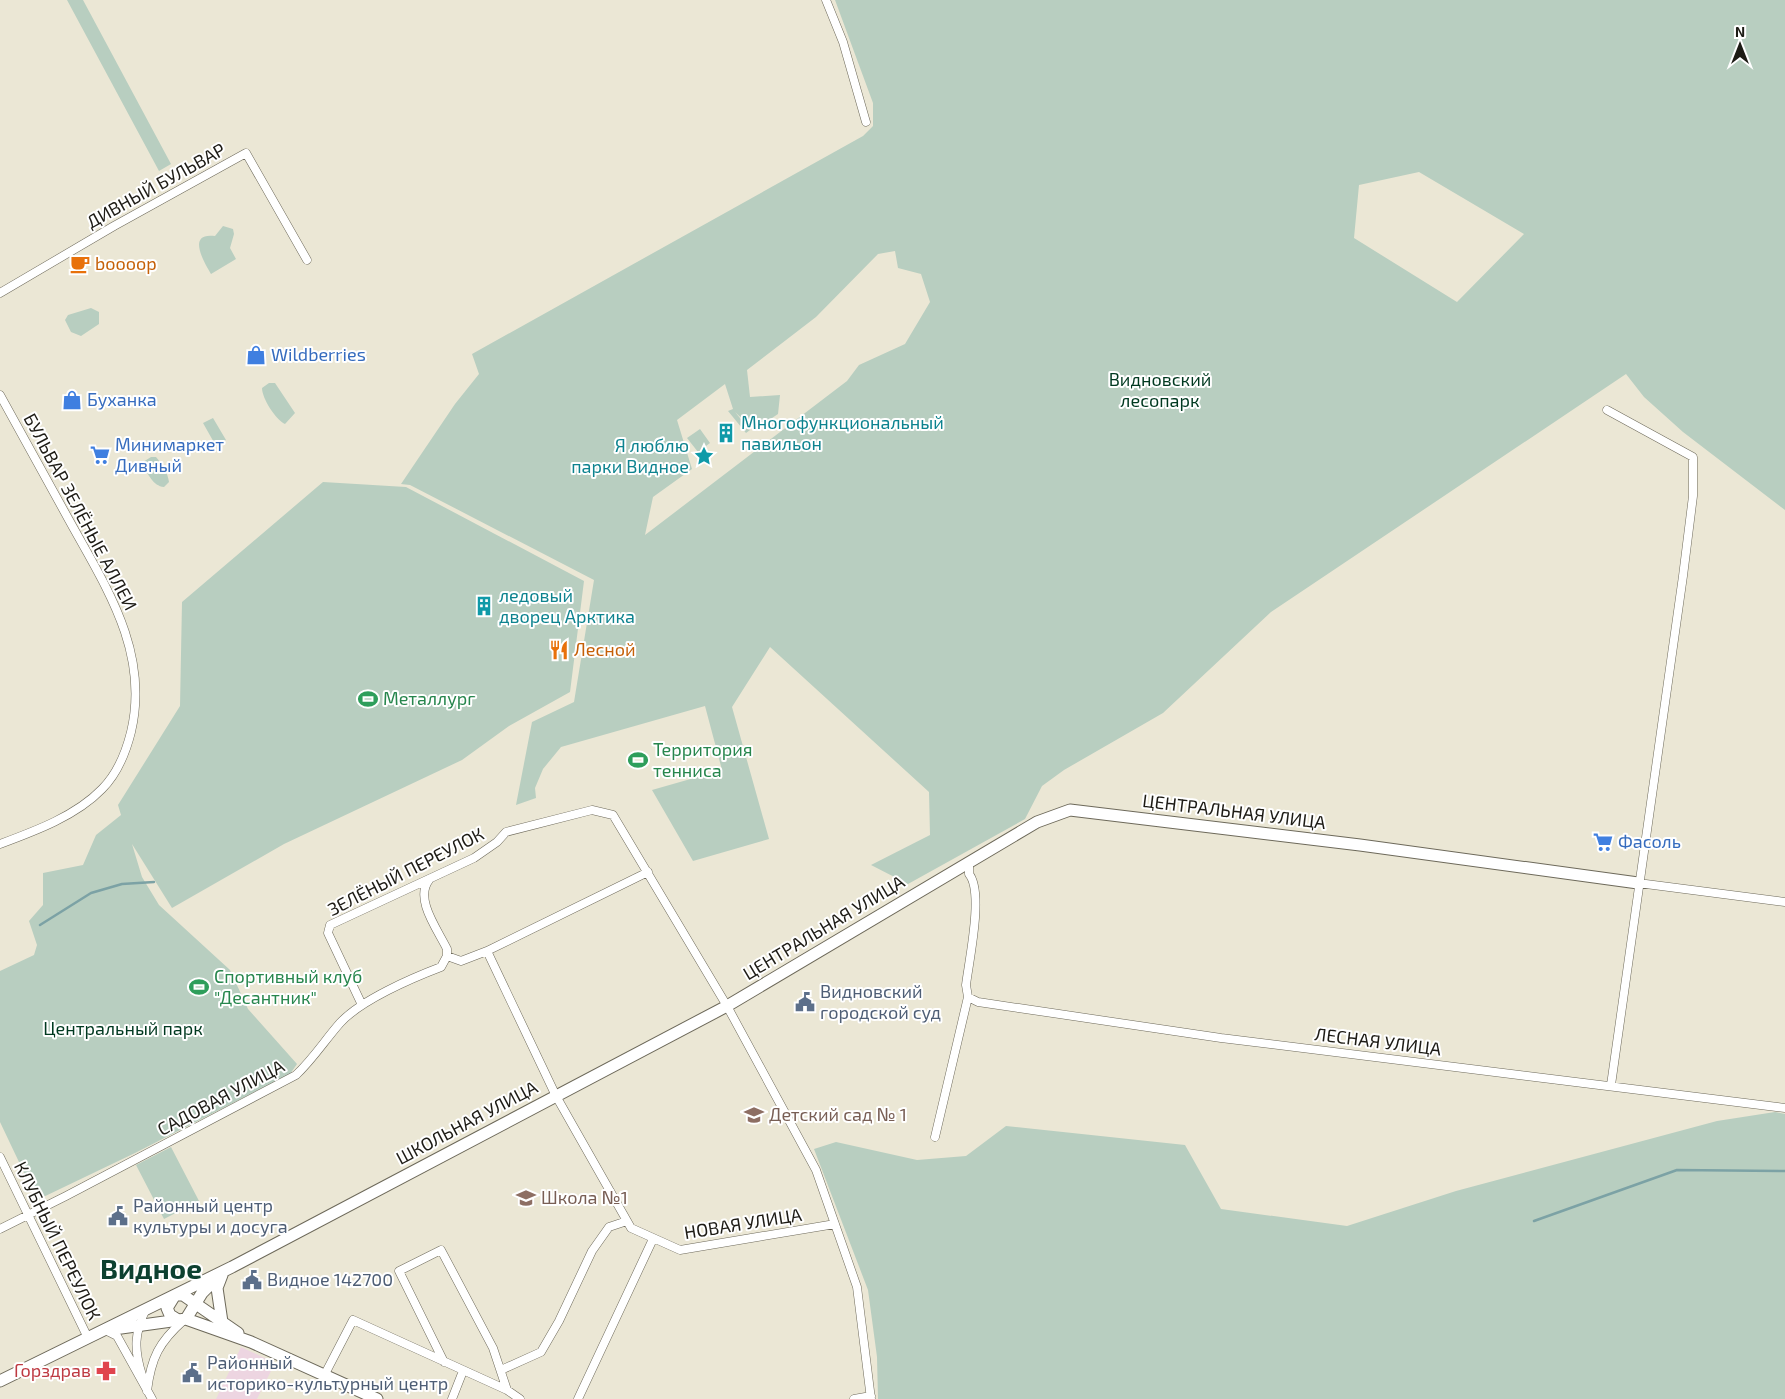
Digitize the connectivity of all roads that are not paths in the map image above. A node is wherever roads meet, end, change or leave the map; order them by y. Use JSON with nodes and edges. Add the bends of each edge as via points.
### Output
{"nodes":[{"id":1,"x":826,"y":0,"type":"edge"},
{"id":2,"x":866,"y":122,"type":"dead end"},
{"id":3,"x":307,"y":260,"type":"dead end"},
{"id":4,"x":0,"y":293,"type":"edge"},
{"id":5,"x":0,"y":395,"type":"edge"},
{"id":6,"x":1607,"y":410,"type":"dead end"},
{"id":7,"x":0,"y":844,"type":"edge"},
{"id":8,"x":969,"y":862,"type":"junction"},
{"id":9,"x":648,"y":872,"type":"junction"},
{"id":10,"x":430,"y":878,"type":"junction"},
{"id":11,"x":1638,"y":883,"type":"junction"},
{"id":12,"x":1785,"y":902,"type":"edge"},
{"id":13,"x":487,"y":951,"type":"junction"},
{"id":14,"x":447,"y":956,"type":"junction"},
{"id":15,"x":968,"y":997,"type":"junction"},
{"id":16,"x":362,"y":1005,"type":"junction"},
{"id":17,"x":727,"y":1006,"type":"junction"},
{"id":18,"x":1611,"y":1084,"type":"junction"},
{"id":19,"x":556,"y":1096,"type":"junction"},
{"id":20,"x":1785,"y":1108,"type":"edge"},
{"id":21,"x":935,"y":1137,"type":"dead end"},
{"id":22,"x":0,"y":1157,"type":"edge"},
{"id":23,"x":28,"y":1216,"type":"junction"},
{"id":24,"x":627,"y":1221,"type":"junction"},
{"id":25,"x":835,"y":1224,"type":"junction"},
{"id":26,"x":0,"y":1229,"type":"edge"},
{"id":27,"x":653,"y":1239,"type":"junction"},
{"id":28,"x":223,"y":1272,"type":"junction"},
{"id":29,"x":175,"y":1295,"type":"junction"},
{"id":30,"x":195,"y":1303,"type":"junction"},
{"id":31,"x":146,"y":1309,"type":"junction"},
{"id":32,"x":182,"y":1320,"type":"junction"},
{"id":33,"x":222,"y":1322,"type":"junction"},
{"id":34,"x":138,"y":1326,"type":"junction"},
{"id":35,"x":104,"y":1330,"type":"junction"},
{"id":36,"x":88,"y":1338,"type":"junction"},
{"id":37,"x":249,"y":1341,"type":"junction"},
{"id":38,"x":444,"y":1362,"type":"junction"},
{"id":39,"x":501,"y":1370,"type":"junction"},
{"id":40,"x":463,"y":1371,"type":"junction"},
{"id":41,"x":325,"y":1374,"type":"junction"},
{"id":42,"x":0,"y":1382,"type":"edge"},
{"id":43,"x":507,"y":1390,"type":"junction"},
{"id":44,"x":147,"y":1391,"type":"junction"},
{"id":45,"x":871,"y":1397,"type":"edge"},
{"id":46,"x":152,"y":1399,"type":"edge"},
{"id":47,"x":377,"y":1399,"type":"edge"},
{"id":48,"x":452,"y":1399,"type":"edge"},
{"id":49,"x":520,"y":1399,"type":"edge"},
{"id":50,"x":578,"y":1399,"type":"edge"},
{"id":51,"x":854,"y":1399,"type":"edge"}],
"edges":[{"from":1,"to":2,"type":"street","via":[[843,42]]},
{"from":3,"to":4,"type":"street","name":"ДИВНЫЙ БУЛЬВАР","via":[[246,153]]},
{"from":5,"to":7,"type":"street","name":"БУЛЬВАР ЗЕЛЁНЫЕ АЛЛЕИ","via":[[115,604],[131,645],[136,693],[128,743],[118,766],[102,789],[70,814]]},
{"from":6,"to":11,"type":"street","via":[[1693,457],[1693,496],[1683,576]]},
{"from":8,"to":11,"type":"street","name":"ЦЕНТРАЛЬНАЯ УЛИЦА","via":[[1038,822],[1070,810]]},
{"from":8,"to":15,"type":"street","via":[[969,874],[975,881],[977,897],[966,985]]},
{"from":8,"to":17,"type":"street","name":"ЦЕНТРАЛЬНАЯ УЛИЦА"},
{"from":9,"to":10,"type":"street","name":"ЗЕЛЁНЫЙ ПЕРЕУЛОК","via":[[612,815],[592,810],[506,832],[474,858]]},
{"from":9,"to":13,"type":"street"},
{"from":9,"to":17,"type":"street"},
{"from":10,"to":14,"type":"street","via":[[424,885],[423,896],[447,949]]},
{"from":10,"to":16,"type":"street","name":"ЗЕЛЁНЫЙ ПЕРЕУЛОК","via":[[330,925],[328,933]]},
{"from":11,"to":12,"type":"street","name":"ЦЕНТРАЛЬНАЯ УЛИЦА"},
{"from":11,"to":18,"type":"street"},
{"from":13,"to":14,"type":"street","via":[[461,961]]},
{"from":13,"to":19,"type":"street","name":"НОВАЯ УЛИЦА"},
{"from":14,"to":16,"type":"street","name":"САДОВАЯ УЛИЦА","via":[[440,967]]},
{"from":15,"to":18,"type":"street","name":"ЛЕСНАЯ УЛИЦА","via":[[978,1002],[1221,1038]]},
{"from":15,"to":21,"type":"street"},
{"from":16,"to":23,"type":"street","name":"САДОВАЯ УЛИЦА","via":[[341,1022],[296,1076]]},
{"from":17,"to":19,"type":"street","name":"ШКОЛЬНАЯ УЛИЦА"},
{"from":17,"to":25,"type":"street","via":[[816,1170]]},
{"from":18,"to":20,"type":"street","name":"ЛЕСНАЯ УЛИЦА"},
{"from":19,"to":24,"type":"street","name":"НОВАЯ УЛИЦА"},
{"from":19,"to":28,"type":"street","name":"ШКОЛЬНАЯ УЛИЦА"},
{"from":22,"to":23,"type":"street","name":"КЛУБНЫЙ ПЕРЕУЛОК"},
{"from":23,"to":26,"type":"street","name":"САДОВАЯ УЛИЦА"},
{"from":23,"to":36,"type":"street","name":"КЛУБНЫЙ ПЕРЕУЛОК"},
{"from":24,"to":27,"type":"street","name":"НОВАЯ УЛИЦА","via":[[631,1228]]},
{"from":24,"to":39,"type":"street","via":[[609,1227],[592,1252],[541,1352]]},
{"from":25,"to":27,"type":"street","name":"НОВАЯ УЛИЦА","via":[[680,1250]]},
{"from":25,"to":45,"type":"street","via":[[857,1287]]},
{"from":27,"to":50,"type":"street"},
{"from":28,"to":29,"type":"street","name":"ШКОЛЬНАЯ УЛИЦА"},
{"from":28,"to":30,"type":"street"},
{"from":28,"to":33,"type":"street","via":[[217,1288]]},
{"from":29,"to":30,"type":"street","via":[[183,1295]]},
{"from":29,"to":31,"type":"street","name":"ШКОЛЬНАЯ УЛИЦА"},
{"from":29,"to":32,"type":"street","via":[[167,1308],[170,1315]]},
{"from":30,"to":32,"type":"street"},
{"from":30,"to":33,"type":"street"},
{"from":31,"to":34,"type":"street"},
{"from":31,"to":35,"type":"street","name":"ШКОЛЬНАЯ УЛИЦА"},
{"from":32,"to":34,"type":"street"},
{"from":32,"to":37,"type":"street"},
{"from":32,"to":44,"type":"street","via":[[156,1351]]},
{"from":33,"to":37,"type":"street"},
{"from":34,"to":35,"type":"street"},
{"from":34,"to":44,"type":"street","via":[[136,1356]]},
{"from":35,"to":36,"type":"street"},
{"from":35,"to":44,"type":"street","via":[[117,1336]]},
{"from":36,"to":42,"type":"street"},
{"from":37,"to":41,"type":"street"},
{"from":38,"to":39,"type":"street","via":[[399,1271],[442,1250],[493,1348]]},
{"from":38,"to":40,"type":"street"},
{"from":38,"to":41,"type":"street","via":[[353,1320]]},
{"from":39,"to":43,"type":"street"},
{"from":40,"to":43,"type":"street"},
{"from":40,"to":48,"type":"street"},
{"from":41,"to":47,"type":"street"},
{"from":43,"to":49,"type":"street"},
{"from":44,"to":46,"type":"street"},
{"from":45,"to":51,"type":"street"}]}
